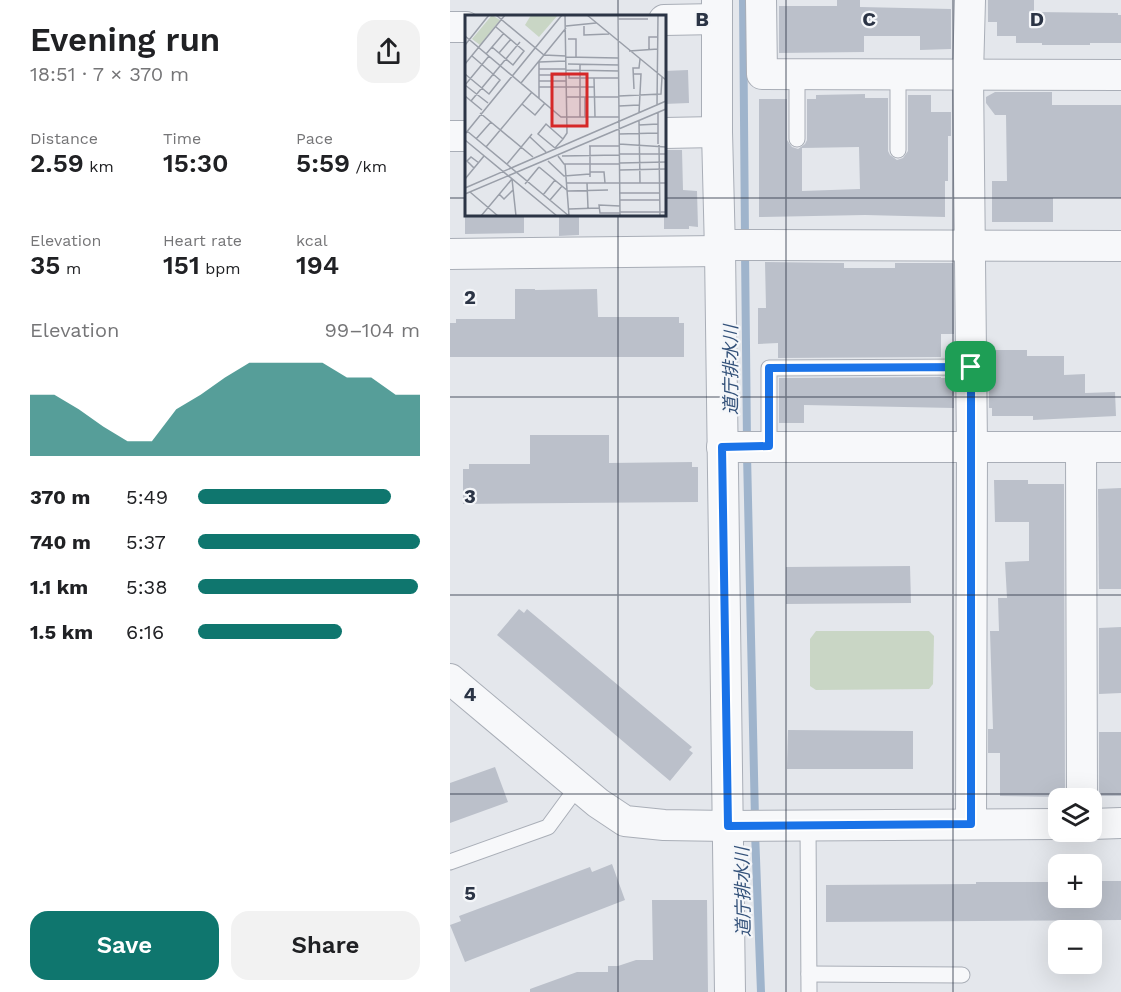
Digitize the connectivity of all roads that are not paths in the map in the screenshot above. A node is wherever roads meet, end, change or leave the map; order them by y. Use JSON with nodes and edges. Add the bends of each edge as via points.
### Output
{"nodes":[{"id":1,"x":761,"y":0,"type":"edge"},
{"id":2,"x":970,"y":0,"type":"edge"},
{"id":3,"x":717,"y":9,"type":"edge"},
{"id":4,"x":666,"y":20,"type":"edge"},
{"id":5,"x":797,"y":74,"type":"junction"},
{"id":6,"x":898,"y":74,"type":"junction"},
{"id":7,"x":968,"y":74,"type":"junction"},
{"id":8,"x":1121,"y":75,"type":"edge"},
{"id":9,"x":717,"y":132,"type":"junction"},
{"id":10,"x":666,"y":133,"type":"edge"},
{"id":11,"x":797,"y":139,"type":"dead end"},
{"id":12,"x":898,"y":150,"type":"dead end"},
{"id":13,"x":731,"y":246,"type":"junction"},
{"id":14,"x":970,"y":246,"type":"junction"},
{"id":15,"x":1121,"y":246,"type":"edge"},
{"id":16,"x":450,"y":254,"type":"edge"},
{"id":17,"x":971,"y":367,"type":"junction"},
{"id":18,"x":747,"y":446,"type":"junction"},
{"id":19,"x":972,"y":447,"type":"junction"},
{"id":20,"x":1081,"y":447,"type":"junction"},
{"id":21,"x":1121,"y":447,"type":"edge"},
{"id":22,"x":450,"y":679,"type":"edge"},
{"id":23,"x":578,"y":786,"type":"junction"},
{"id":24,"x":1082,"y":788,"type":"edge"},
{"id":25,"x":1121,"y":823,"type":"edge"},
{"id":26,"x":971,"y":824,"type":"junction"},
{"id":27,"x":1048,"y":824,"type":"edge"},
{"id":28,"x":1102,"y":824,"type":"edge"},
{"id":29,"x":808,"y":825,"type":"junction"},
{"id":30,"x":733,"y":826,"type":"junction"},
{"id":31,"x":450,"y":862,"type":"edge"},
{"id":32,"x":809,"y":974,"type":"junction"},
{"id":33,"x":962,"y":975,"type":"dead end"},
{"id":34,"x":730,"y":992,"type":"edge"},
{"id":35,"x":809,"y":992,"type":"edge"}],
"edges":[{"from":1,"to":5,"type":"street","via":[[762,74]]},
{"from":2,"to":7,"type":"street"},
{"from":3,"to":4,"type":"street"},
{"from":3,"to":9,"type":"street"},
{"from":5,"to":6,"type":"street"},
{"from":5,"to":11,"type":"lane"},
{"from":6,"to":7,"type":"street"},
{"from":6,"to":12,"type":"lane"},
{"from":7,"to":8,"type":"street"},
{"from":7,"to":14,"type":"street"},
{"from":9,"to":10,"type":"street"},
{"from":9,"to":13,"type":"street"},
{"from":13,"to":14,"type":"street"},
{"from":13,"to":16,"type":"street"},
{"from":13,"to":18,"type":"street"},
{"from":14,"to":15,"type":"street"},
{"from":14,"to":17,"type":"street"},
{"from":17,"to":18,"type":"lane","via":[[769,368]]},
{"from":17,"to":19,"type":"street"},
{"from":18,"to":19,"type":"street"},
{"from":18,"to":30,"type":"street"},
{"from":19,"to":20,"type":"street"},
{"from":19,"to":26,"type":"street"},
{"from":20,"to":21,"type":"street"},
{"from":20,"to":24,"type":"street"},
{"from":22,"to":23,"type":"street"},
{"from":23,"to":30,"type":"street","via":[[625,821]]},
{"from":23,"to":31,"type":"lane","via":[[548,826]]},
{"from":25,"to":28,"type":"street"},
{"from":26,"to":27,"type":"street"},
{"from":26,"to":29,"type":"street"},
{"from":29,"to":30,"type":"street"},
{"from":29,"to":32,"type":"lane"},
{"from":30,"to":34,"type":"street"},
{"from":32,"to":33,"type":"lane"},
{"from":32,"to":35,"type":"lane"}]}
